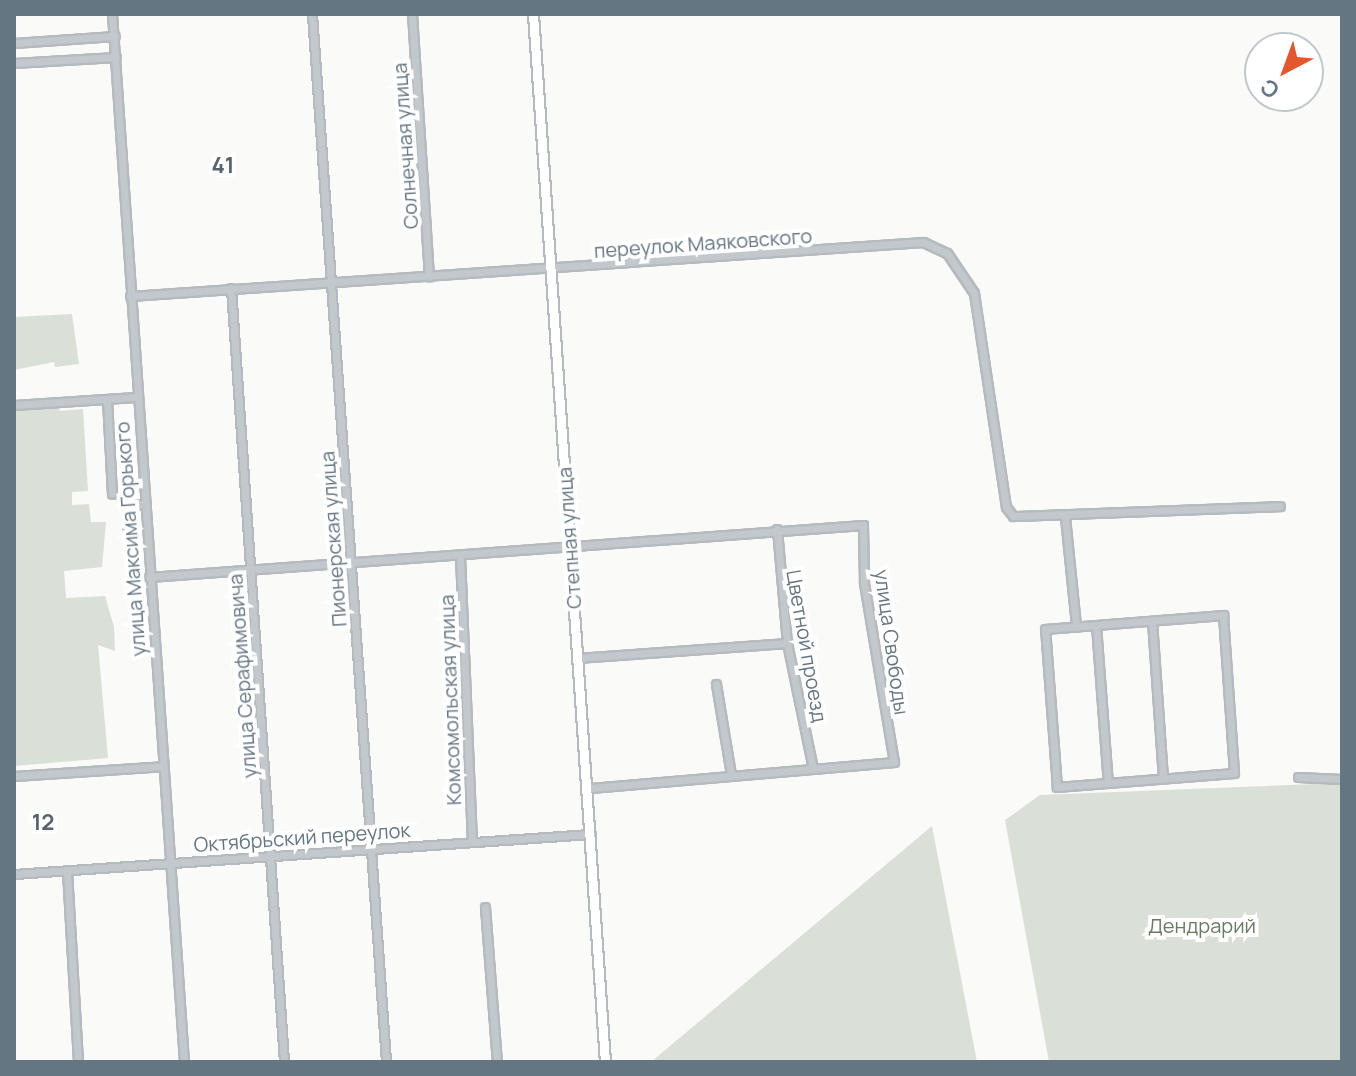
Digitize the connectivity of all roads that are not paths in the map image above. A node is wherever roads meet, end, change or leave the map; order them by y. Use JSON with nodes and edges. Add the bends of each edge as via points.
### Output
{"nodes":[{"id":1,"x":112,"y":14,"type":"edge"},
{"id":2,"x":312,"y":14,"type":"edge"},
{"id":3,"x":412,"y":14,"type":"edge"},
{"id":4,"x":533,"y":14,"type":"edge"},
{"id":5,"x":115,"y":36,"type":"junction"},
{"id":6,"x":27,"y":42,"type":"junction"},
{"id":7,"x":14,"y":43,"type":"edge"},
{"id":8,"x":116,"y":57,"type":"junction"},
{"id":9,"x":28,"y":62,"type":"junction"},
{"id":10,"x":14,"y":63,"type":"edge"},
{"id":11,"x":551,"y":269,"type":"junction"},
{"id":12,"x":429,"y":276,"type":"junction"},
{"id":13,"x":330,"y":282,"type":"junction"},
{"id":14,"x":231,"y":288,"type":"junction"},
{"id":15,"x":130,"y":296,"type":"junction"},
{"id":16,"x":136,"y":397,"type":"junction"},
{"id":17,"x":107,"y":399,"type":"junction"},
{"id":18,"x":14,"y":405,"type":"edge"},
{"id":19,"x":112,"y":494,"type":"dead end"},
{"id":20,"x":144,"y":504,"type":"junction"},
{"id":21,"x":1280,"y":506,"type":"dead end"},
{"id":22,"x":1065,"y":517,"type":"junction"},
{"id":23,"x":777,"y":529,"type":"junction"},
{"id":24,"x":570,"y":547,"type":"junction"},
{"id":25,"x":460,"y":556,"type":"junction"},
{"id":26,"x":351,"y":564,"type":"junction"},
{"id":27,"x":251,"y":570,"type":"junction"},
{"id":28,"x":131,"y":577,"type":"dead end"},
{"id":29,"x":149,"y":577,"type":"junction"},
{"id":30,"x":1152,"y":621,"type":"junction"},
{"id":31,"x":1096,"y":625,"type":"junction"},
{"id":32,"x":1076,"y":626,"type":"junction"},
{"id":33,"x":787,"y":643,"type":"junction"},
{"id":34,"x":577,"y":658,"type":"junction"},
{"id":35,"x":716,"y":684,"type":"dead end"},
{"id":36,"x":163,"y":766,"type":"junction"},
{"id":37,"x":813,"y":768,"type":"junction"},
{"id":38,"x":731,"y":775,"type":"junction"},
{"id":39,"x":14,"y":776,"type":"edge"},
{"id":40,"x":1298,"y":777,"type":"dead end"},
{"id":41,"x":1163,"y":779,"type":"junction"},
{"id":42,"x":1342,"y":779,"type":"edge"},
{"id":43,"x":1108,"y":783,"type":"junction"},
{"id":44,"x":588,"y":788,"type":"junction"},
{"id":45,"x":591,"y":834,"type":"junction"},
{"id":46,"x":472,"y":842,"type":"junction"},
{"id":47,"x":372,"y":848,"type":"junction"},
{"id":48,"x":271,"y":856,"type":"junction"},
{"id":49,"x":169,"y":862,"type":"junction"},
{"id":50,"x":67,"y":871,"type":"junction"},
{"id":51,"x":14,"y":874,"type":"edge"},
{"id":52,"x":485,"y":907,"type":"dead end"},
{"id":53,"x":78,"y":1062,"type":"edge"},
{"id":54,"x":184,"y":1062,"type":"edge"},
{"id":55,"x":284,"y":1062,"type":"edge"},
{"id":56,"x":386,"y":1062,"type":"edge"},
{"id":57,"x":497,"y":1062,"type":"edge"},
{"id":58,"x":605,"y":1062,"type":"edge"}],
"edges":[{"from":1,"to":5,"type":"street","name":"улица Максима Горького"},
{"from":2,"to":13,"type":"street","name":"Пионерская улица"},
{"from":3,"to":12,"type":"street","name":"Солнечная улица"},
{"from":4,"to":11,"type":"main road","name":"Степная улица"},
{"from":5,"to":6,"type":"street"},
{"from":5,"to":8,"type":"street","name":"улица Максима Горького"},
{"from":6,"to":7,"type":"street"},
{"from":6,"to":9,"type":"street","via":[[36,52]]},
{"from":8,"to":9,"type":"street"},
{"from":8,"to":15,"type":"street","name":"улица Максима Горького"},
{"from":9,"to":10,"type":"street"},
{"from":11,"to":12,"type":"street","name":"переулок Маяковского"},
{"from":11,"to":22,"type":"street","name":"переулок Маяковского","via":[[923,242],[936,246],[957,262],[974,293],[1006,507],[1018,518]]},
{"from":11,"to":24,"type":"main road","name":"Степная улица"},
{"from":12,"to":13,"type":"street","name":"переулок Маяковского"},
{"from":13,"to":14,"type":"street","name":"переулок Маяковского"},
{"from":13,"to":26,"type":"street","name":"Пионерская улица"},
{"from":14,"to":15,"type":"street","name":"переулок Маяковского"},
{"from":14,"to":27,"type":"street","name":"улица Серафимовича"},
{"from":15,"to":16,"type":"street","name":"улица Максима Горького"},
{"from":16,"to":17,"type":"street"},
{"from":16,"to":20,"type":"street","name":"улица Максима Горького"},
{"from":17,"to":18,"type":"street"},
{"from":17,"to":19,"type":"street"},
{"from":20,"to":28,"type":"street","via":[[133,505],[127,520]]},
{"from":20,"to":29,"type":"street","name":"улица Максима Горького"},
{"from":21,"to":22,"type":"street","name":"переулок Маяковского"},
{"from":22,"to":32,"type":"street"},
{"from":23,"to":24,"type":"street"},
{"from":23,"to":33,"type":"street","name":"Цветной проезд"},
{"from":23,"to":37,"type":"street","name":"улица Свободы","via":[[863,525],[864,583],[894,762]]},
{"from":24,"to":25,"type":"street"},
{"from":24,"to":34,"type":"main road","name":"Степная улица"},
{"from":25,"to":26,"type":"street"},
{"from":25,"to":46,"type":"street","name":"Комсомольская улица"},
{"from":26,"to":27,"type":"street"},
{"from":26,"to":47,"type":"street","name":"Пионерская улица"},
{"from":27,"to":29,"type":"street"},
{"from":27,"to":48,"type":"street","name":"улица Серафимовича"},
{"from":29,"to":36,"type":"street","name":"улица Максима Горького"},
{"from":30,"to":31,"type":"street"},
{"from":30,"to":41,"type":"street"},
{"from":30,"to":41,"type":"street","via":[[1223,615],[1234,773]]},
{"from":31,"to":32,"type":"street"},
{"from":31,"to":43,"type":"street"},
{"from":32,"to":43,"type":"street","via":[[1045,629],[1057,787]]},
{"from":33,"to":34,"type":"street"},
{"from":33,"to":37,"type":"street","name":"Цветной проезд"},
{"from":34,"to":44,"type":"main road","name":"Степная улица"},
{"from":35,"to":38,"type":"street"},
{"from":36,"to":39,"type":"street"},
{"from":36,"to":49,"type":"street","name":"улица Максима Горького"},
{"from":37,"to":38,"type":"street"},
{"from":38,"to":44,"type":"street"},
{"from":40,"to":42,"type":"street"},
{"from":41,"to":43,"type":"street"},
{"from":44,"to":45,"type":"main road","name":"Степная улица"},
{"from":45,"to":46,"type":"street","name":"Октябрьский переулок"},
{"from":45,"to":58,"type":"main road","name":"Степная улица"},
{"from":46,"to":47,"type":"street","name":"Октябрьский переулок"},
{"from":47,"to":48,"type":"street","name":"Октябрьский переулок"},
{"from":47,"to":56,"type":"street","name":"Пионерская улица"},
{"from":48,"to":49,"type":"street","name":"Октябрьский переулок"},
{"from":48,"to":55,"type":"street","name":"улица Серафимовича"},
{"from":49,"to":50,"type":"street","name":"Октябрьский переулок"},
{"from":49,"to":54,"type":"street","name":"улица Максима Горького"},
{"from":50,"to":51,"type":"street","name":"Октябрьский переулок"},
{"from":50,"to":53,"type":"street"},
{"from":52,"to":57,"type":"street"}]}
